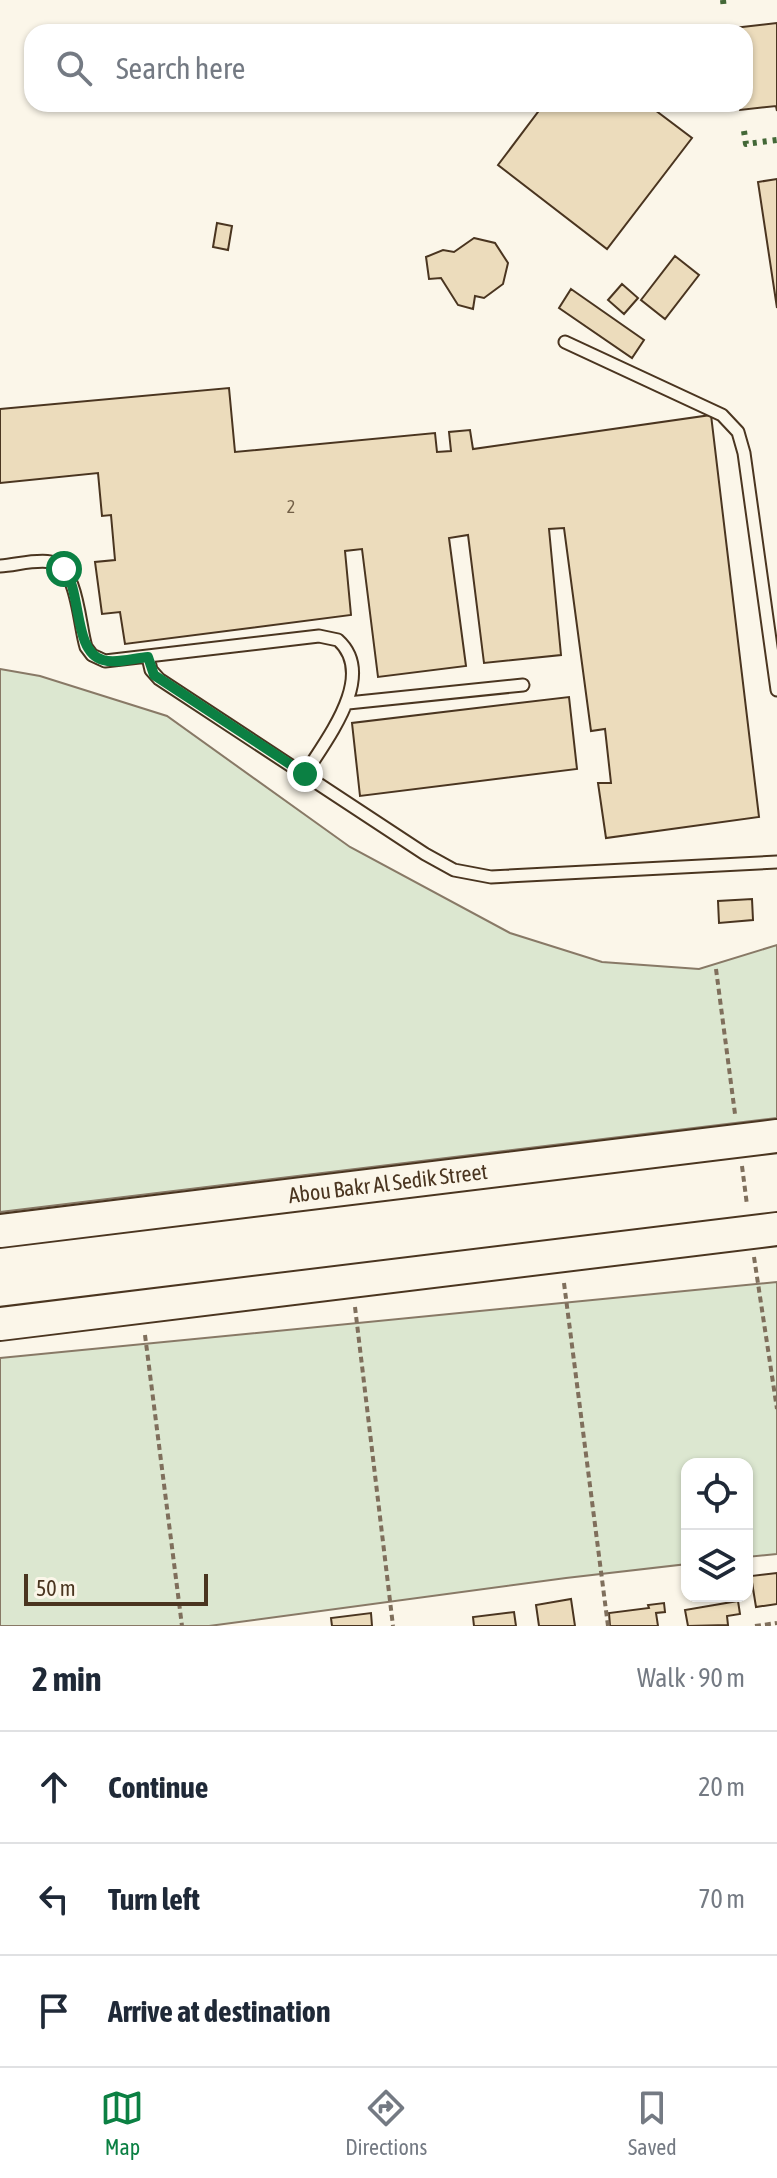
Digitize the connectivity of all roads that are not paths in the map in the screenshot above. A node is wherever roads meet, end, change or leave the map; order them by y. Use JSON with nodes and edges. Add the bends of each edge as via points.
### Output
{"nodes":[{"id":1,"x":565,"y":342,"type":"dead end"},
{"id":2,"x":0,"y":566,"type":"edge"},
{"id":3,"x":148,"y":657,"type":"junction"},
{"id":4,"x":523,"y":685,"type":"dead end"},
{"id":5,"x":777,"y":690,"type":"edge"},
{"id":6,"x":348,"y":703,"type":"junction"},
{"id":7,"x":305,"y":774,"type":"junction"},
{"id":8,"x":777,"y":862,"type":"edge"},
{"id":9,"x":777,"y":1136,"type":"edge"},
{"id":10,"x":764,"y":1230,"type":"edge"},
{"id":11,"x":0,"y":1231,"type":"edge"},
{"id":12,"x":0,"y":1324,"type":"edge"}],
"edges":[{"from":1,"to":5,"type":"lane","via":[[722,415],[738,432]]},
{"from":2,"to":3,"type":"lane","via":[[59,565],[71,581],[83,638],[92,655],[105,661]]},
{"from":3,"to":6,"type":"lane","via":[[332,637],[351,658]]},
{"from":3,"to":7,"type":"lane","via":[[154,675]]},
{"from":4,"to":6,"type":"lane"},
{"from":6,"to":7,"type":"lane"},
{"from":7,"to":8,"type":"lane","via":[[425,854],[479,876]]},
{"from":9,"to":11,"type":"main road","name":"Abou Bakr Al Sedik Street"},
{"from":10,"to":12,"type":"main road"}]}
